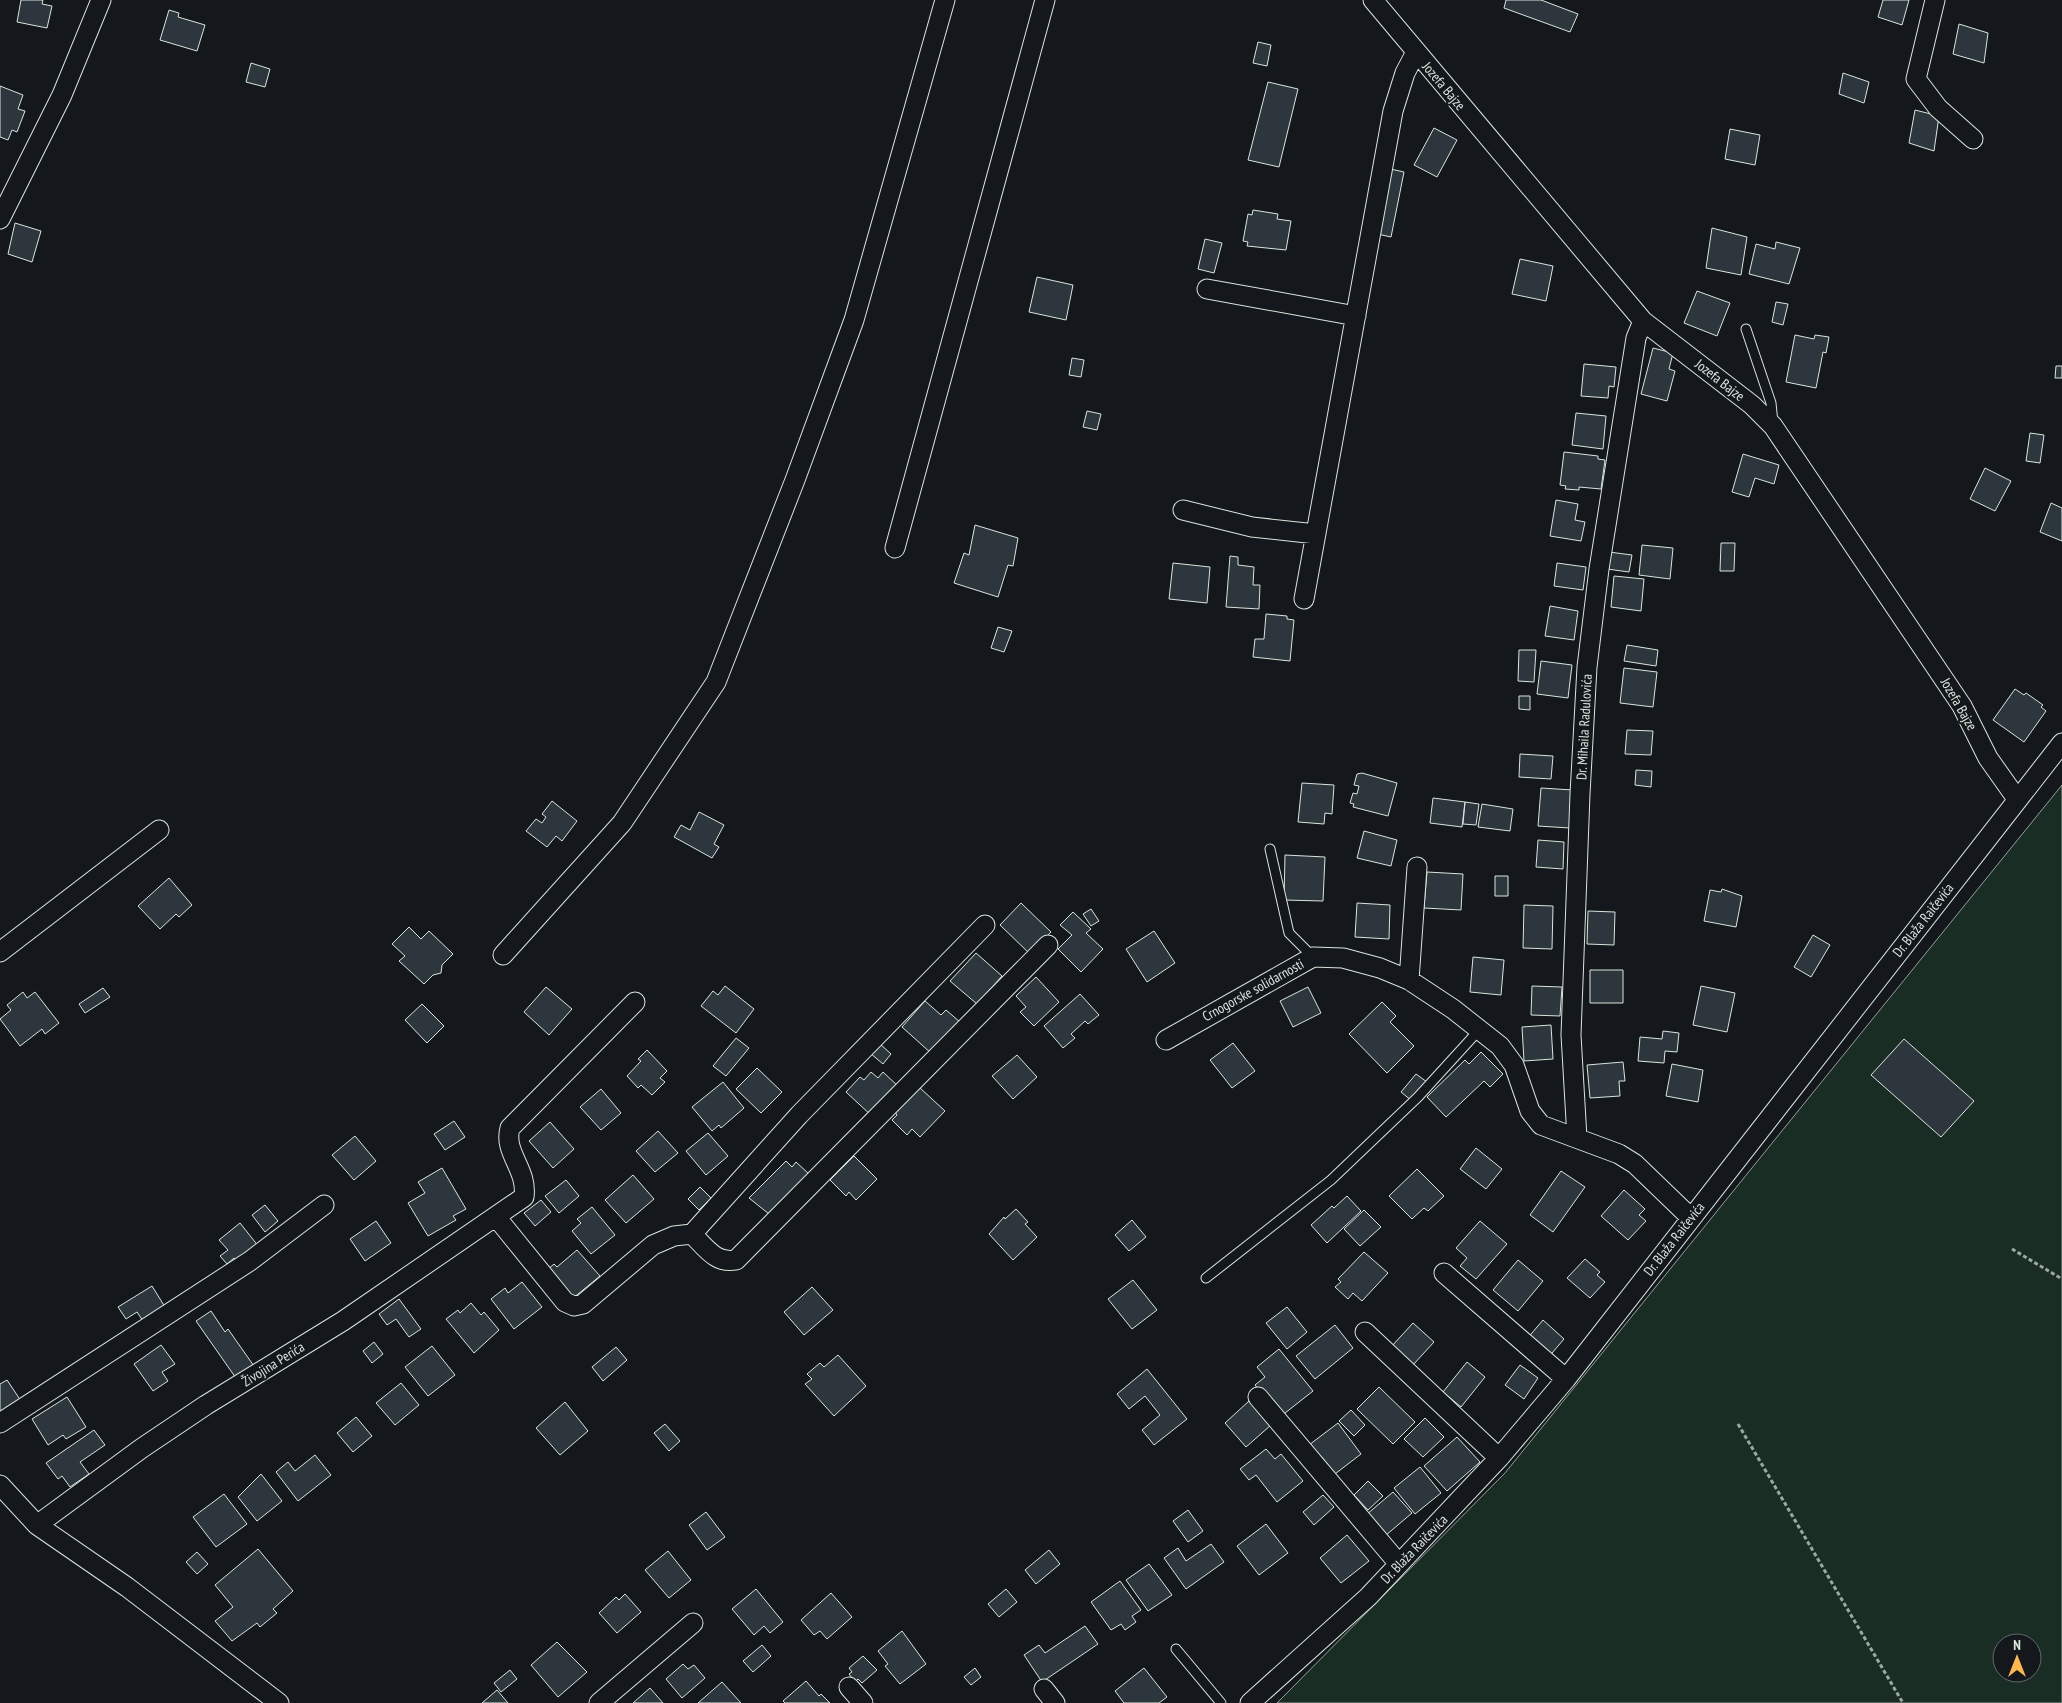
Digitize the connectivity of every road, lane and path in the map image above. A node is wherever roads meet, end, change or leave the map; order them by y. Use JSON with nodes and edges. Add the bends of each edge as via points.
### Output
{"nodes":[{"id":1,"x":101,"y":0,"type":"edge"},
{"id":2,"x":945,"y":0,"type":"edge"},
{"id":3,"x":1044,"y":0,"type":"edge"},
{"id":4,"x":1373,"y":0,"type":"edge"},
{"id":5,"x":1933,"y":8,"type":"edge"},
{"id":6,"x":1416,"y":52,"type":"junction"},
{"id":7,"x":1973,"y":138,"type":"dead end"},
{"id":8,"x":0,"y":219,"type":"edge"},
{"id":9,"x":1207,"y":289,"type":"dead end"},
{"id":10,"x":1356,"y":316,"type":"junction"},
{"id":11,"x":1643,"y":321,"type":"junction"},
{"id":12,"x":1746,"y":330,"type":"dead end"},
{"id":13,"x":1773,"y":426,"type":"junction"},
{"id":14,"x":1183,"y":510,"type":"dead end"},
{"id":15,"x":1316,"y":534,"type":"junction"},
{"id":16,"x":895,"y":548,"type":"dead end"},
{"id":17,"x":1304,"y":599,"type":"dead end"},
{"id":18,"x":2062,"y":743,"type":"edge"},
{"id":19,"x":2017,"y":799,"type":"junction"},
{"id":20,"x":159,"y":830,"type":"dead end"},
{"id":21,"x":1270,"y":849,"type":"dead end"},
{"id":22,"x":1417,"y":867,"type":"dead end"},
{"id":23,"x":985,"y":925,"type":"dead end"},
{"id":24,"x":1048,"y":945,"type":"dead end"},
{"id":25,"x":0,"y":952,"type":"edge"},
{"id":26,"x":503,"y":954,"type":"dead end"},
{"id":27,"x":1313,"y":957,"type":"junction"},
{"id":28,"x":1409,"y":980,"type":"junction"},
{"id":29,"x":635,"y":1002,"type":"dead end"},
{"id":30,"x":1480,"y":1029,"type":"junction"},
{"id":31,"x":1166,"y":1040,"type":"dead end"},
{"id":32,"x":1577,"y":1138,"type":"junction"},
{"id":33,"x":324,"y":1205,"type":"dead end"},
{"id":34,"x":504,"y":1213,"type":"junction"},
{"id":35,"x":1690,"y":1217,"type":"junction"},
{"id":36,"x":692,"y":1234,"type":"junction"},
{"id":37,"x":2012,"y":1249,"type":"dead end"},
{"id":38,"x":1444,"y":1273,"type":"dead end"},
{"id":39,"x":1206,"y":1278,"type":"dead end"},
{"id":40,"x":2062,"y":1279,"type":"edge"},
{"id":41,"x":1365,"y":1332,"type":"dead end"},
{"id":42,"x":1566,"y":1379,"type":"junction"},
{"id":43,"x":1258,"y":1397,"type":"dead end"},
{"id":44,"x":0,"y":1423,"type":"edge"},
{"id":45,"x":1738,"y":1424,"type":"dead end"},
{"id":46,"x":1499,"y":1458,"type":"junction"},
{"id":47,"x":0,"y":1485,"type":"edge"},
{"id":48,"x":37,"y":1525,"type":"junction"},
{"id":49,"x":1399,"y":1564,"type":"junction"},
{"id":50,"x":693,"y":1622,"type":"dead end"},
{"id":51,"x":1176,"y":1649,"type":"dead end"},
{"id":52,"x":849,"y":1687,"type":"dead end"},
{"id":53,"x":279,"y":1703,"type":"edge"},
{"id":54,"x":599,"y":1703,"type":"edge"},
{"id":55,"x":863,"y":1703,"type":"edge"},
{"id":56,"x":1221,"y":1703,"type":"edge"},
{"id":57,"x":1250,"y":1703,"type":"edge"},
{"id":58,"x":1903,"y":1703,"type":"edge"}],
"edges":[{"from":1,"to":8,"type":"street","via":[[62,95]]},
{"from":2,"to":26,"type":"street","via":[[854,320],[716,682],[622,822]]},
{"from":3,"to":16,"type":"street"},
{"from":4,"to":6,"type":"street","name":"Jozefa Bajze"},
{"from":5,"to":7,"type":"street","via":[[1916,79],[1938,108]]},
{"from":6,"to":10,"type":"street","via":[[1393,111]]},
{"from":6,"to":11,"type":"street","name":"Jozefa Bajze"},
{"from":9,"to":10,"type":"street"},
{"from":10,"to":15,"type":"street"},
{"from":11,"to":13,"type":"street","name":"Jozefa Bajze","via":[[1752,405]]},
{"from":11,"to":32,"type":"street","name":"Dr. Mihaila Radulovića","via":[[1634,347],[1587,667],[1571,1035]]},
{"from":12,"to":13,"type":"lane","via":[[1771,403]]},
{"from":13,"to":19,"type":"street","name":"Jozefa Bajze","via":[[1957,698],[1988,758]]},
{"from":14,"to":15,"type":"street","via":[[1252,528]]},
{"from":15,"to":17,"type":"street"},
{"from":18,"to":19,"type":"street","name":"Dr. Blaža Raičevića"},
{"from":19,"to":35,"type":"street","name":"Dr. Blaža Raičevića"},
{"from":20,"to":25,"type":"street"},
{"from":21,"to":27,"type":"lane","via":[[1289,933]]},
{"from":22,"to":28,"type":"street"},
{"from":23,"to":36,"type":"street","via":[[799,1116]]},
{"from":24,"to":36,"type":"street","via":[[736,1260],[718,1259]]},
{"from":27,"to":28,"type":"street","name":"Crnogorske solidarnosti","via":[[1343,958]]},
{"from":27,"to":31,"type":"street","name":"Crnogorske solidarnosti"},
{"from":28,"to":30,"type":"street","name":"Crnogorske solidarnosti"},
{"from":29,"to":34,"type":"street","via":[[510,1128],[509,1147],[524,1175],[526,1186],[524,1197]]},
{"from":30,"to":32,"type":"street","name":"Crnogorske solidarnosti","via":[[1510,1057],[1530,1111],[1537,1121],[1547,1128]]},
{"from":30,"to":39,"type":"lane","via":[[1418,1098],[1331,1180]]},
{"from":32,"to":35,"type":"street","name":"Crnogorske solidarnosti","via":[[1619,1154],[1635,1164]]},
{"from":33,"to":44,"type":"street","via":[[250,1262]]},
{"from":34,"to":36,"type":"street","via":[[565,1302],[574,1306],[584,1304],[658,1242]]},
{"from":34,"to":48,"type":"street","name":"Živojina Perića","via":[[343,1321],[198,1410]]},
{"from":35,"to":42,"type":"street","name":"Dr. Blaža Raičevića"},
{"from":37,"to":40,"type":"path"},
{"from":38,"to":42,"type":"street"},
{"from":41,"to":46,"type":"street"},
{"from":42,"to":46,"type":"street","name":"Dr. Blaža Raičevića"},
{"from":43,"to":49,"type":"street"},
{"from":45,"to":58,"type":"path"},
{"from":46,"to":49,"type":"street","name":"Dr. Blaža Raičevića"},
{"from":47,"to":48,"type":"street"},
{"from":48,"to":53,"type":"street","via":[[127,1587]]},
{"from":49,"to":57,"type":"street","name":"Dr. Blaža Raičevića","via":[[1368,1597]]},
{"from":50,"to":54,"type":"street"},
{"from":51,"to":56,"type":"lane"},
{"from":52,"to":55,"type":"street"}]}
